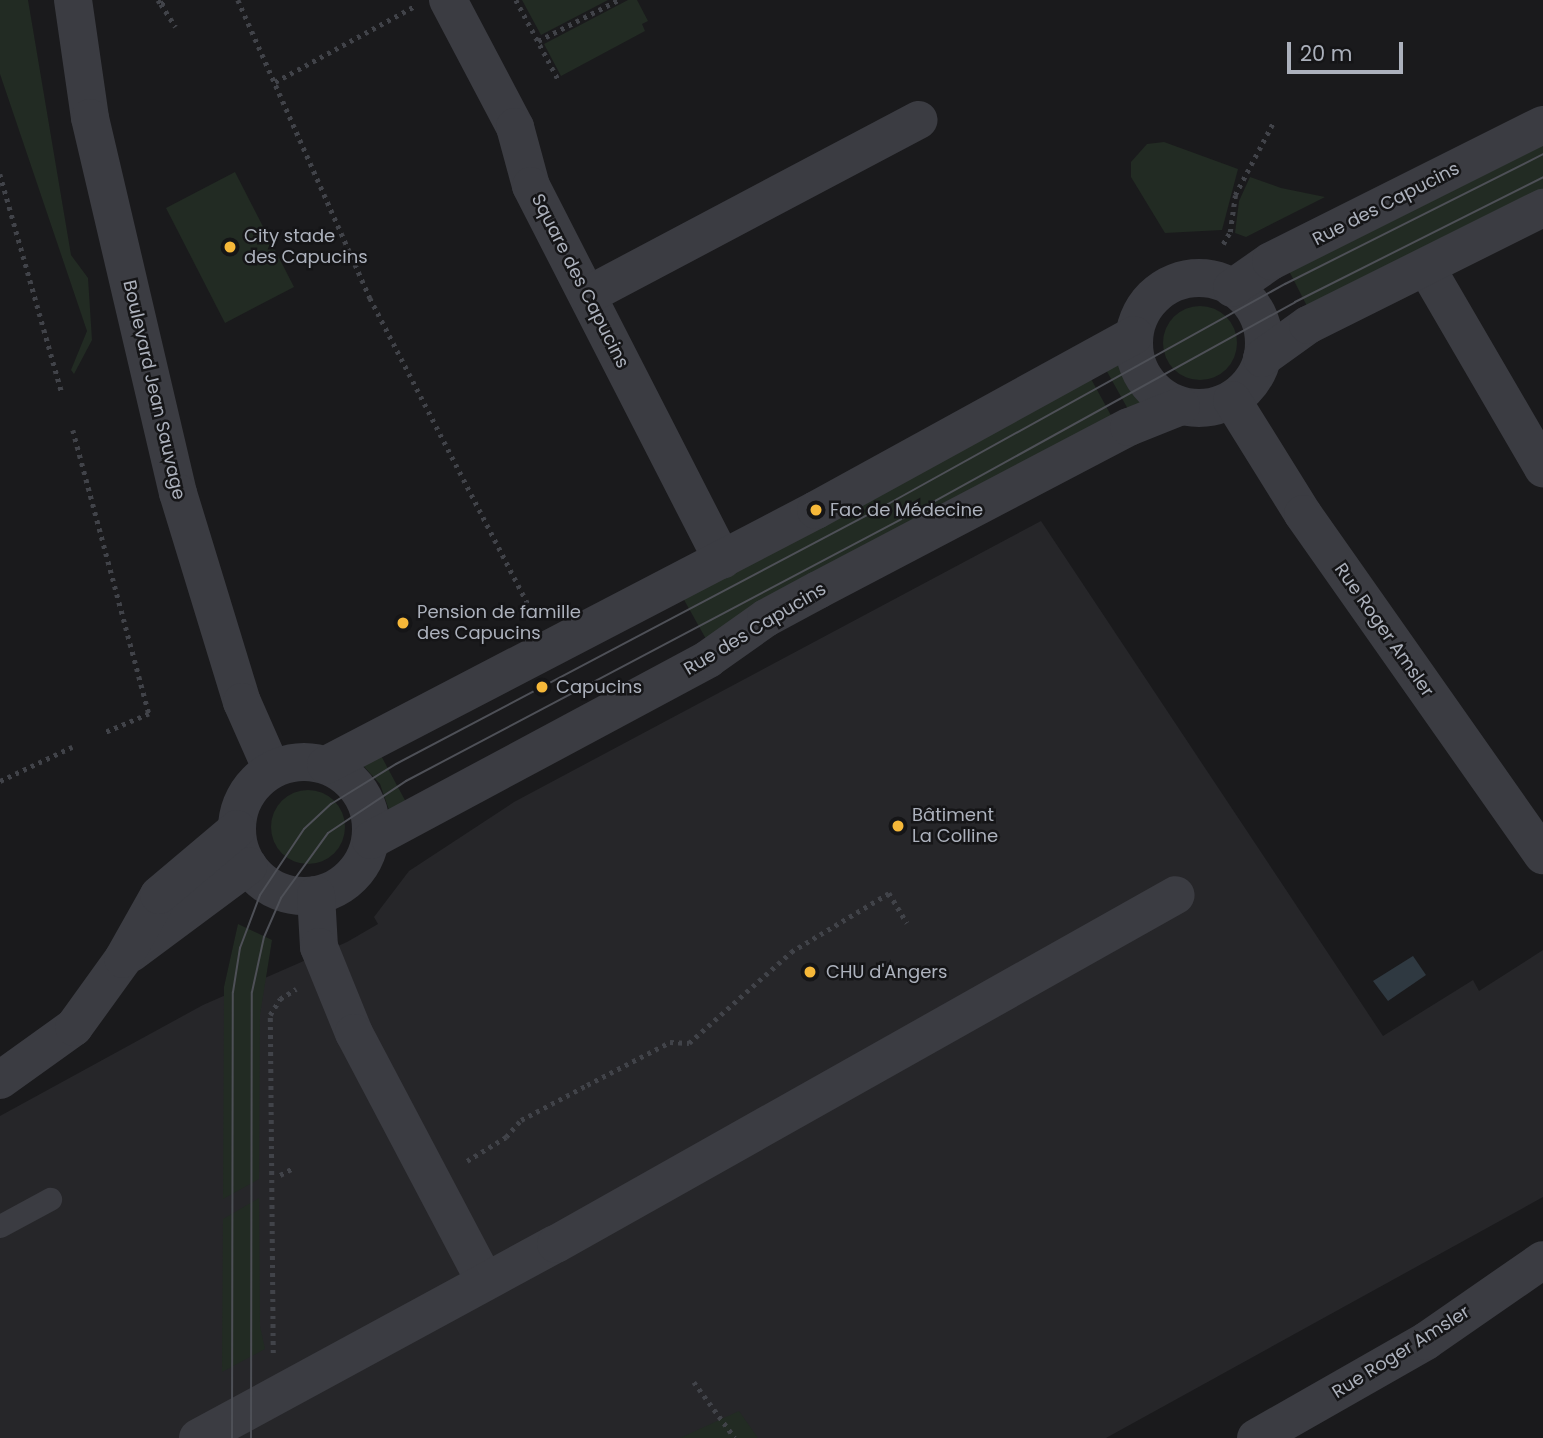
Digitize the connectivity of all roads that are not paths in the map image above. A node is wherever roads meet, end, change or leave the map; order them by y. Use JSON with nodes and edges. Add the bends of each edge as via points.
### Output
{"nodes":[{"id":1,"x":73,"y":0,"type":"edge"},
{"id":2,"x":432,"y":3,"type":"edge"},
{"id":3,"x":918,"y":120,"type":"dead end"},
{"id":4,"x":1543,"y":125,"type":"edge"},
{"id":5,"x":1543,"y":208,"type":"edge"},
{"id":6,"x":1426,"y":267,"type":"junction"},
{"id":7,"x":1232,"y":288,"type":"junction"},
{"id":8,"x":588,"y":295,"type":"junction"},
{"id":9,"x":1134,"y":335,"type":"junction"},
{"id":10,"x":1262,"y":358,"type":"junction"},
{"id":11,"x":1232,"y":400,"type":"junction"},
{"id":12,"x":1181,"y":406,"type":"junction"},
{"id":13,"x":1543,"y":468,"type":"edge"},
{"id":14,"x":722,"y":560,"type":"junction"},
{"id":15,"x":326,"y":765,"type":"junction"},
{"id":16,"x":272,"y":770,"type":"junction"},
{"id":17,"x":237,"y":829,"type":"junction"},
{"id":18,"x":371,"y":840,"type":"junction"},
{"id":19,"x":1543,"y":855,"type":"edge"},
{"id":20,"x":248,"y":866,"type":"junction"},
{"id":21,"x":316,"y":895,"type":"junction"},
{"id":22,"x":1175,"y":895,"type":"dead end"},
{"id":23,"x":123,"y":958,"type":"junction"},
{"id":24,"x":0,"y":1080,"type":"edge"},
{"id":25,"x":50,"y":1199,"type":"dead end"},
{"id":26,"x":0,"y":1226,"type":"edge"},
{"id":27,"x":1543,"y":1260,"type":"edge"},
{"id":28,"x":485,"y":1281,"type":"junction"},
{"id":29,"x":198,"y":1438,"type":"edge"},
{"id":30,"x":1256,"y":1438,"type":"edge"}],
"edges":[{"from":1,"to":16,"type":"street","name":"Boulevard Jean Sauvage","via":[[90,118],[178,493],[242,702]]},
{"from":2,"to":8,"type":"street","name":"Square des Capucins","via":[[515,127],[531,186]]},
{"from":3,"to":8,"type":"street"},
{"from":4,"to":7,"type":"street","name":"Rue des Capucins","via":[[1272,261]]},
{"from":5,"to":6,"type":"street"},
{"from":6,"to":10,"type":"street","via":[[1308,325]]},
{"from":6,"to":13,"type":"street"},
{"from":7,"to":9,"type":"street","via":[[1206,279],[1170,285],[1145,306]]},
{"from":7,"to":10,"type":"street","via":[[1257,314],[1263,333]]},
{"from":8,"to":14,"type":"street","name":"Square des Capucins"},
{"from":9,"to":12,"type":"street","via":[[1135,359],[1144,379],[1159,395]]},
{"from":9,"to":14,"type":"street"},
{"from":10,"to":11,"type":"street","via":[[1249,385]]},
{"from":11,"to":12,"type":"street","name":"Rue des Capucins","via":[[1203,409]]},
{"from":11,"to":19,"type":"street","name":"Rue Roger Amsler","via":[[1303,514]]},
{"from":12,"to":18,"type":"street","name":"Rue des Capucins","via":[[1129,427],[818,590],[766,618],[708,659]]},
{"from":14,"to":15,"type":"street"},
{"from":15,"to":16,"type":"street","via":[[298,762]]},
{"from":15,"to":18,"type":"street","via":[[343,774],[360,792],[369,811]]},
{"from":16,"to":17,"type":"street","via":[[248,791]]},
{"from":17,"to":20,"type":"street"},
{"from":17,"to":23,"type":"street","via":[[159,895]]},
{"from":18,"to":21,"type":"street","via":[[352,877]]},
{"from":20,"to":21,"type":"street","via":[[276,890]]},
{"from":20,"to":23,"type":"street"},
{"from":21,"to":28,"type":"street","via":[[315,925],[326,968],[354,1033]]},
{"from":22,"to":28,"type":"street"},
{"from":23,"to":24,"type":"street","via":[[74,1027]]},
{"from":25,"to":26,"type":"lane"},
{"from":27,"to":30,"type":"street","name":"Rue Roger Amsler","via":[[1426,1341]]},
{"from":28,"to":29,"type":"street"}]}
